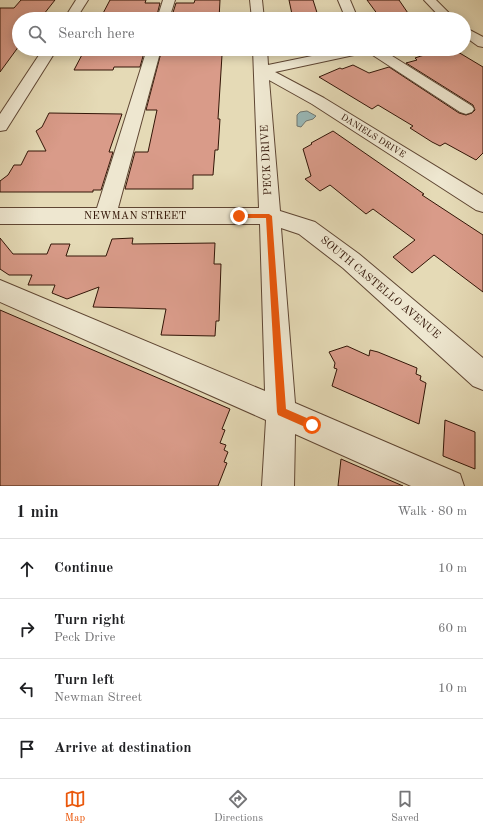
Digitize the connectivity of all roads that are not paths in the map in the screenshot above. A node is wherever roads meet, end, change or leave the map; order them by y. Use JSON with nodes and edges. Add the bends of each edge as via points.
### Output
{"nodes":[{"id":1,"x":82,"y":0,"type":"edge"},
{"id":2,"x":169,"y":0,"type":"edge"},
{"id":3,"x":256,"y":0,"type":"edge"},
{"id":4,"x":344,"y":0,"type":"edge"},
{"id":5,"x":430,"y":0,"type":"edge"},
{"id":6,"x":74,"y":12,"type":"edge"},
{"id":7,"x":165,"y":12,"type":"edge"},
{"id":8,"x":257,"y":12,"type":"edge"},
{"id":9,"x":349,"y":12,"type":"edge"},
{"id":10,"x":442,"y":12,"type":"edge"},
{"id":11,"x":478,"y":26,"type":"dead end"},
{"id":12,"x":471,"y":28,"type":"edge"},
{"id":13,"x":471,"y":35,"type":"edge"},
{"id":14,"x":483,"y":43,"type":"edge"},
{"id":15,"x":45,"y":56,"type":"edge"},
{"id":16,"x":152,"y":56,"type":"edge"},
{"id":17,"x":292,"y":56,"type":"edge"},
{"id":18,"x":383,"y":56,"type":"edge"},
{"id":19,"x":261,"y":59,"type":"edge"},
{"id":20,"x":466,"y":109,"type":"dead end"},
{"id":21,"x":0,"y":126,"type":"edge"},
{"id":22,"x":483,"y":205,"type":"edge"},
{"id":23,"x":0,"y":216,"type":"edge"},
{"id":24,"x":105,"y":216,"type":"junction"},
{"id":25,"x":269,"y":216,"type":"junction"},
{"id":26,"x":0,"y":291,"type":"edge"},
{"id":27,"x":483,"y":376,"type":"edge"},
{"id":28,"x":281,"y":412,"type":"junction"},
{"id":29,"x":278,"y":486,"type":"edge"},
{"id":30,"x":448,"y":486,"type":"edge"}],
"edges":[{"from":1,"to":6,"type":"street"},
{"from":2,"to":7,"type":"street"},
{"from":3,"to":8,"type":"street"},
{"from":4,"to":9,"type":"street"},
{"from":5,"to":10,"type":"street"},
{"from":11,"to":12,"type":"street"},
{"from":13,"to":14,"type":"street"},
{"from":15,"to":21,"type":"street"},
{"from":16,"to":24,"type":"street"},
{"from":17,"to":19,"type":"street"},
{"from":18,"to":20,"type":"street"},
{"from":19,"to":22,"type":"street","name":"DANIELS DRIVE","via":[[318,101]]},
{"from":19,"to":25,"type":"street","name":"PECK DRIVE"},
{"from":23,"to":24,"type":"street","name":"NEWMAN STREET"},
{"from":24,"to":25,"type":"street","name":"NEWMAN STREET"},
{"from":25,"to":27,"type":"street","name":"SOUTH CASTELLO AVENUE","via":[[307,228],[351,261]]},
{"from":25,"to":28,"type":"street","name":"PECK DRIVE"},
{"from":26,"to":28,"type":"street"},
{"from":28,"to":29,"type":"street","name":"PECK DRIVE"},
{"from":28,"to":30,"type":"street"}]}
